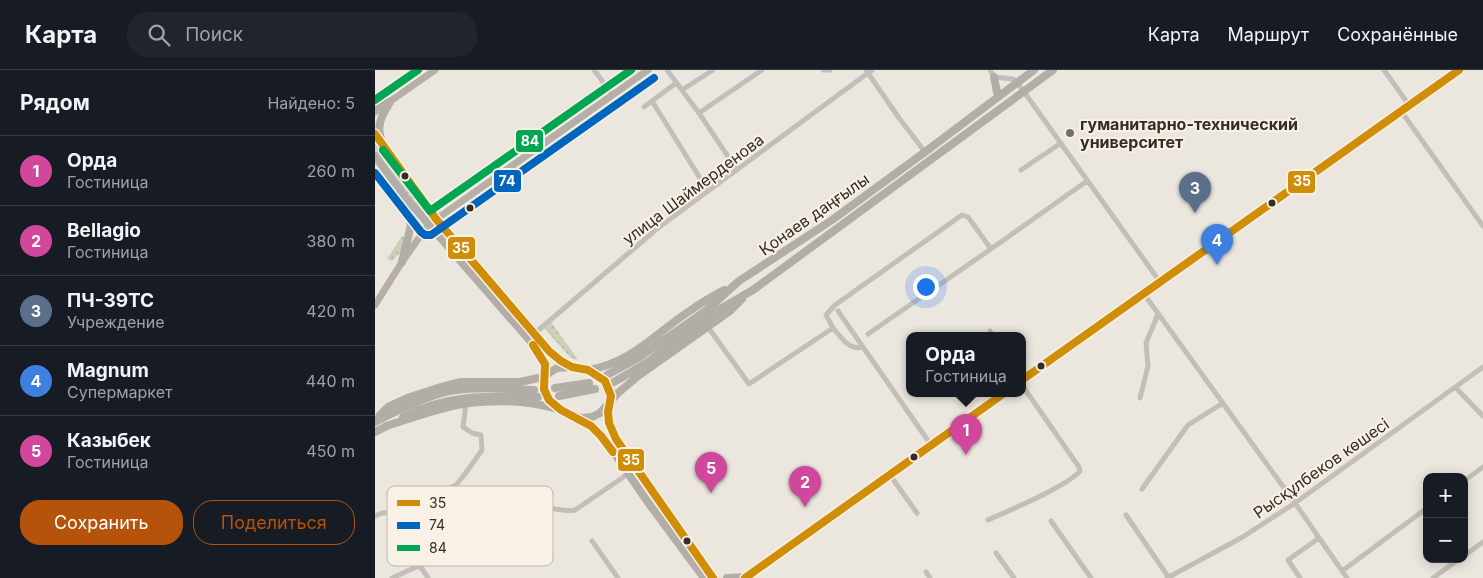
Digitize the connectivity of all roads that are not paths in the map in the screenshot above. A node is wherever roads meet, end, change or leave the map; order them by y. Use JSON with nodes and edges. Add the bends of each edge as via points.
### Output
{"nodes":[{"id":1,"x":435,"y":70,"type":"edge"},
{"id":2,"x":594,"y":70,"type":"edge"},
{"id":3,"x":648,"y":70,"type":"edge"},
{"id":4,"x":667,"y":70,"type":"edge"},
{"id":5,"x":713,"y":70,"type":"edge"},
{"id":6,"x":762,"y":70,"type":"edge"},
{"id":7,"x":823,"y":70,"type":"edge"},
{"id":8,"x":830,"y":70,"type":"edge"},
{"id":9,"x":1034,"y":70,"type":"edge"},
{"id":10,"x":1053,"y":70,"type":"edge"},
{"id":11,"x":1384,"y":70,"type":"edge"},
{"id":12,"x":1459,"y":70,"type":"edge"},
{"id":13,"x":868,"y":71,"type":"edge"},
{"id":14,"x":992,"y":74,"type":"edge"},
{"id":15,"x":677,"y":82,"type":"junction"},
{"id":16,"x":1017,"y":82,"type":"junction"},
{"id":17,"x":682,"y":90,"type":"junction"},
{"id":18,"x":1023,"y":91,"type":"junction"},
{"id":19,"x":613,"y":94,"type":"junction"},
{"id":20,"x":998,"y":97,"type":"junction"},
{"id":21,"x":652,"y":101,"type":"junction"},
{"id":22,"x":390,"y":102,"type":"junction"},
{"id":23,"x":375,"y":104,"type":"edge"},
{"id":24,"x":1409,"y":105,"type":"junction"},
{"id":25,"x":644,"y":107,"type":"dead end"},
{"id":26,"x":1401,"y":111,"type":"junction"},
{"id":27,"x":375,"y":112,"type":"edge"},
{"id":28,"x":699,"y":113,"type":"junction"},
{"id":29,"x":375,"y":134,"type":"edge"},
{"id":30,"x":1061,"y":143,"type":"junction"},
{"id":31,"x":386,"y":150,"type":"junction"},
{"id":32,"x":925,"y":152,"type":"junction"},
{"id":33,"x":375,"y":156,"type":"edge"},
{"id":34,"x":375,"y":166,"type":"edge"},
{"id":35,"x":384,"y":168,"type":"junction"},
{"id":36,"x":737,"y":170,"type":"junction"},
{"id":37,"x":1021,"y":170,"type":"dead end"},
{"id":38,"x":1087,"y":181,"type":"junction"},
{"id":39,"x":708,"y":191,"type":"junction"},
{"id":40,"x":405,"y":198,"type":"junction"},
{"id":41,"x":436,"y":219,"type":"junction"},
{"id":42,"x":428,"y":225,"type":"junction"},
{"id":43,"x":1483,"y":226,"type":"edge"},
{"id":44,"x":991,"y":249,"type":"junction"},
{"id":45,"x":402,"y":262,"type":"junction"},
{"id":46,"x":739,"y":281,"type":"junction"},
{"id":47,"x":1160,"y":282,"type":"junction"},
{"id":48,"x":753,"y":290,"type":"junction"},
{"id":49,"x":1144,"y":294,"type":"junction"},
{"id":50,"x":375,"y":305,"type":"edge"},
{"id":51,"x":838,"y":311,"type":"dead end"},
{"id":52,"x":1158,"y":314,"type":"junction"},
{"id":53,"x":707,"y":327,"type":"junction"},
{"id":54,"x":833,"y":328,"type":"junction"},
{"id":55,"x":534,"y":334,"type":"junction"},
{"id":56,"x":868,"y":334,"type":"dead end"},
{"id":57,"x":861,"y":348,"type":"junction"},
{"id":58,"x":572,"y":367,"type":"junction"},
{"id":59,"x":1483,"y":367,"type":"edge"},
{"id":60,"x":588,"y":370,"type":"junction"},
{"id":61,"x":607,"y":375,"type":"dead end"},
{"id":62,"x":543,"y":377,"type":"junction"},
{"id":63,"x":1026,"y":377,"type":"edge"},
{"id":64,"x":613,"y":382,"type":"dead end"},
{"id":65,"x":589,"y":383,"type":"dead end"},
{"id":66,"x":555,"y":388,"type":"dead end"},
{"id":67,"x":1455,"y":388,"type":"junction"},
{"id":68,"x":595,"y":389,"type":"dead end"},
{"id":69,"x":1026,"y":391,"type":"edge"},
{"id":70,"x":559,"y":396,"type":"dead end"},
{"id":71,"x":999,"y":397,"type":"edge"},
{"id":72,"x":1140,"y":398,"type":"dead end"},
{"id":73,"x":1223,"y":403,"type":"junction"},
{"id":74,"x":466,"y":404,"type":"junction"},
{"id":75,"x":609,"y":404,"type":"junction"},
{"id":76,"x":559,"y":409,"type":"junction"},
{"id":77,"x":1482,"y":414,"type":"edge"},
{"id":78,"x":580,"y":418,"type":"junction"},
{"id":79,"x":376,"y":422,"type":"edge"},
{"id":80,"x":386,"y":426,"type":"junction"},
{"id":81,"x":375,"y":432,"type":"edge"},
{"id":82,"x":931,"y":445,"type":"junction"},
{"id":83,"x":1483,"y":467,"type":"edge"},
{"id":84,"x":628,"y":474,"type":"junction"},
{"id":85,"x":890,"y":475,"type":"junction"},
{"id":86,"x":1468,"y":478,"type":"edge"},
{"id":87,"x":454,"y":486,"type":"edge"},
{"id":88,"x":1142,"y":489,"type":"dead end"},
{"id":89,"x":1295,"y":503,"type":"junction"},
{"id":90,"x":553,"y":508,"type":"edge"},
{"id":91,"x":1423,"y":511,"type":"edge"},
{"id":92,"x":917,"y":513,"type":"dead end"},
{"id":93,"x":1127,"y":515,"type":"dead end"},
{"id":94,"x":988,"y":520,"type":"dead end"},
{"id":95,"x":1051,"y":521,"type":"dead end"},
{"id":96,"x":1319,"y":538,"type":"junction"},
{"id":97,"x":592,"y":541,"type":"dead end"},
{"id":98,"x":1483,"y":542,"type":"edge"},
{"id":99,"x":996,"y":553,"type":"dead end"},
{"id":100,"x":1468,"y":553,"type":"edge"},
{"id":101,"x":1454,"y":563,"type":"edge"},
{"id":102,"x":420,"y":566,"type":"joint"},
{"id":103,"x":1342,"y":571,"type":"junction"},
{"id":104,"x":926,"y":572,"type":"dead end"},
{"id":105,"x":709,"y":577,"type":"edge"},
{"id":106,"x":392,"y":578,"type":"edge"},
{"id":107,"x":428,"y":578,"type":"edge"},
{"id":108,"x":618,"y":578,"type":"edge"},
{"id":109,"x":726,"y":578,"type":"edge"},
{"id":110,"x":745,"y":578,"type":"edge"},
{"id":111,"x":930,"y":578,"type":"edge"},
{"id":112,"x":1014,"y":578,"type":"edge"},
{"id":113,"x":1091,"y":578,"type":"edge"},
{"id":114,"x":1168,"y":578,"type":"edge"},
{"id":115,"x":1300,"y":578,"type":"edge"},
{"id":116,"x":1347,"y":578,"type":"edge"},
{"id":117,"x":1433,"y":578,"type":"edge"}],
"edges":[{"from":1,"to":22,"type":"main road"},
{"from":2,"to":19,"type":"street"},
{"from":3,"to":19,"type":"main road"},
{"from":4,"to":15,"type":"street"},
{"from":5,"to":17,"type":"street"},
{"from":6,"to":28,"type":"street"},
{"from":7,"to":8,"type":"street"},
{"from":9,"to":16,"type":"main road","name":"Қонаев даңғылы"},
{"from":10,"to":18,"type":"main road"},
{"from":11,"to":24,"type":"street"},
{"from":12,"to":24,"type":"main road"},
{"from":13,"to":32,"type":"street"},
{"from":13,"to":36,"type":"street","name":"улица Шаймерденова"},
{"from":14,"to":16,"type":"street"},
{"from":14,"to":20,"type":"main road"},
{"from":15,"to":17,"type":"street"},
{"from":15,"to":21,"type":"street"},
{"from":16,"to":18,"type":"street"},
{"from":16,"to":20,"type":"main road","name":"Қонаев даңғылы"},
{"from":17,"to":28,"type":"street"},
{"from":18,"to":30,"type":"street"},
{"from":18,"to":48,"type":"main road"},
{"from":19,"to":41,"type":"main road"},
{"from":20,"to":32,"type":"main road","name":"Қонаев даңғылы"},
{"from":21,"to":25,"type":"street"},
{"from":21,"to":39,"type":"street"},
{"from":22,"to":23,"type":"main road"},
{"from":22,"to":27,"type":"main road"},
{"from":22,"to":31,"type":"main road","via":[[379,125]]},
{"from":24,"to":26,"type":"main road"},
{"from":26,"to":43,"type":"street"},
{"from":26,"to":47,"type":"main road"},
{"from":28,"to":36,"type":"street"},
{"from":29,"to":31,"type":"main road"},
{"from":30,"to":37,"type":"street"},
{"from":30,"to":38,"type":"street"},
{"from":31,"to":41,"type":"main road"},
{"from":32,"to":46,"type":"main road","name":"Қонаев даңғылы","via":[[832,220]]},
{"from":33,"to":35,"type":"main road"},
{"from":34,"to":35,"type":"street"},
{"from":35,"to":40,"type":"main road"},
{"from":36,"to":39,"type":"street","name":"улица Шаймерденова"},
{"from":38,"to":44,"type":"street"},
{"from":38,"to":47,"type":"street"},
{"from":39,"to":55,"type":"street","name":"улица Шаймерденова","via":[[658,228]]},
{"from":40,"to":42,"type":"main road"},
{"from":40,"to":45,"type":"main road","via":[[411,225]]},
{"from":41,"to":42,"type":"main road"},
{"from":41,"to":55,"type":"main road"},
{"from":42,"to":45,"type":"main road"},
{"from":42,"to":62,"type":"main road","via":[[538,350],[545,364]]},
{"from":44,"to":54,"type":"street","via":[[968,217],[962,215],[835,306],[826,315]]},
{"from":44,"to":56,"type":"street"},
{"from":45,"to":50,"type":"main road"},
{"from":46,"to":60,"type":"main road","via":[[691,310],[641,348],[605,368]]},
{"from":46,"to":61,"type":"main road","name":"Қонаев даңғылы","via":[[708,309],[640,357]]},
{"from":47,"to":49,"type":"main road"},
{"from":48,"to":53,"type":"main road"},
{"from":48,"to":64,"type":"main road","via":[[713,313],[648,362]]},
{"from":49,"to":52,"type":"street"},
{"from":49,"to":63,"type":"main road"},
{"from":51,"to":57,"type":"street"},
{"from":52,"to":72,"type":"street","via":[[1146,343],[1148,366]]},
{"from":52,"to":73,"type":"street"},
{"from":53,"to":54,"type":"street","via":[[749,384]]},
{"from":53,"to":75,"type":"main road","via":[[638,376]]},
{"from":54,"to":57,"type":"street","via":[[846,342]]},
{"from":55,"to":58,"type":"main road","via":[[549,351]]},
{"from":57,"to":82,"type":"street"},
{"from":58,"to":60,"type":"main road"},
{"from":58,"to":62,"type":"main road","via":[[557,368]]},
{"from":59,"to":67,"type":"street","name":"Рысқұлбеков көшесі"},
{"from":60,"to":75,"type":"main road","via":[[605,382],[610,391]]},
{"from":62,"to":76,"type":"main road","via":[[546,396]]},
{"from":62,"to":79,"type":"main road","via":[[521,382],[460,382],[441,387],[388,407]]},
{"from":65,"to":66,"type":"main road"},
{"from":67,"to":77,"type":"street"},
{"from":67,"to":89,"type":"street","name":"Рысқұлбеков көшесі"},
{"from":68,"to":70,"type":"main road"},
{"from":69,"to":94,"type":"street","via":[[1080,471],[1054,488]]},
{"from":71,"to":82,"type":"main road"},
{"from":73,"to":88,"type":"street","via":[[1189,425]]},
{"from":73,"to":89,"type":"street"},
{"from":74,"to":76,"type":"main road","via":[[538,403]]},
{"from":74,"to":80,"type":"main road"},
{"from":74,"to":87,"type":"street","via":[[463,427],[481,435],[482,450]]},
{"from":75,"to":78,"type":"main road","via":[[596,415]]},
{"from":75,"to":105,"type":"main road","via":[[609,422],[616,439]]},
{"from":76,"to":78,"type":"main road"},
{"from":78,"to":84,"type":"main road","via":[[601,434]]},
{"from":79,"to":80,"type":"main road","via":[[435,396],[457,390],[536,394],[463,397],[421,408]]},
{"from":80,"to":81,"type":"main road"},
{"from":82,"to":85,"type":"main road"},
{"from":83,"to":86,"type":"street"},
{"from":84,"to":90,"type":"street","via":[[575,510]]},
{"from":84,"to":105,"type":"main road"},
{"from":85,"to":92,"type":"street"},
{"from":85,"to":110,"type":"main road"},
{"from":89,"to":96,"type":"street"},
{"from":89,"to":114,"type":"street","name":"Рысқұлбеков көшесі","via":[[1241,538]]},
{"from":91,"to":103,"type":"street"},
{"from":93,"to":114,"type":"street"},
{"from":95,"to":113,"type":"street"},
{"from":96,"to":103,"type":"street"},
{"from":96,"to":115,"type":"street","via":[[1288,560]]},
{"from":97,"to":108,"type":"street"},
{"from":98,"to":100,"type":"street"},
{"from":99,"to":112,"type":"street"},
{"from":101,"to":117,"type":"street"},
{"from":102,"to":106,"type":"street"},
{"from":102,"to":107,"type":"street"},
{"from":103,"to":116,"type":"street"},
{"from":104,"to":111,"type":"street"},
{"from":105,"to":109,"type":"main road"},
{"from":109,"to":110,"type":"main road"}]}
